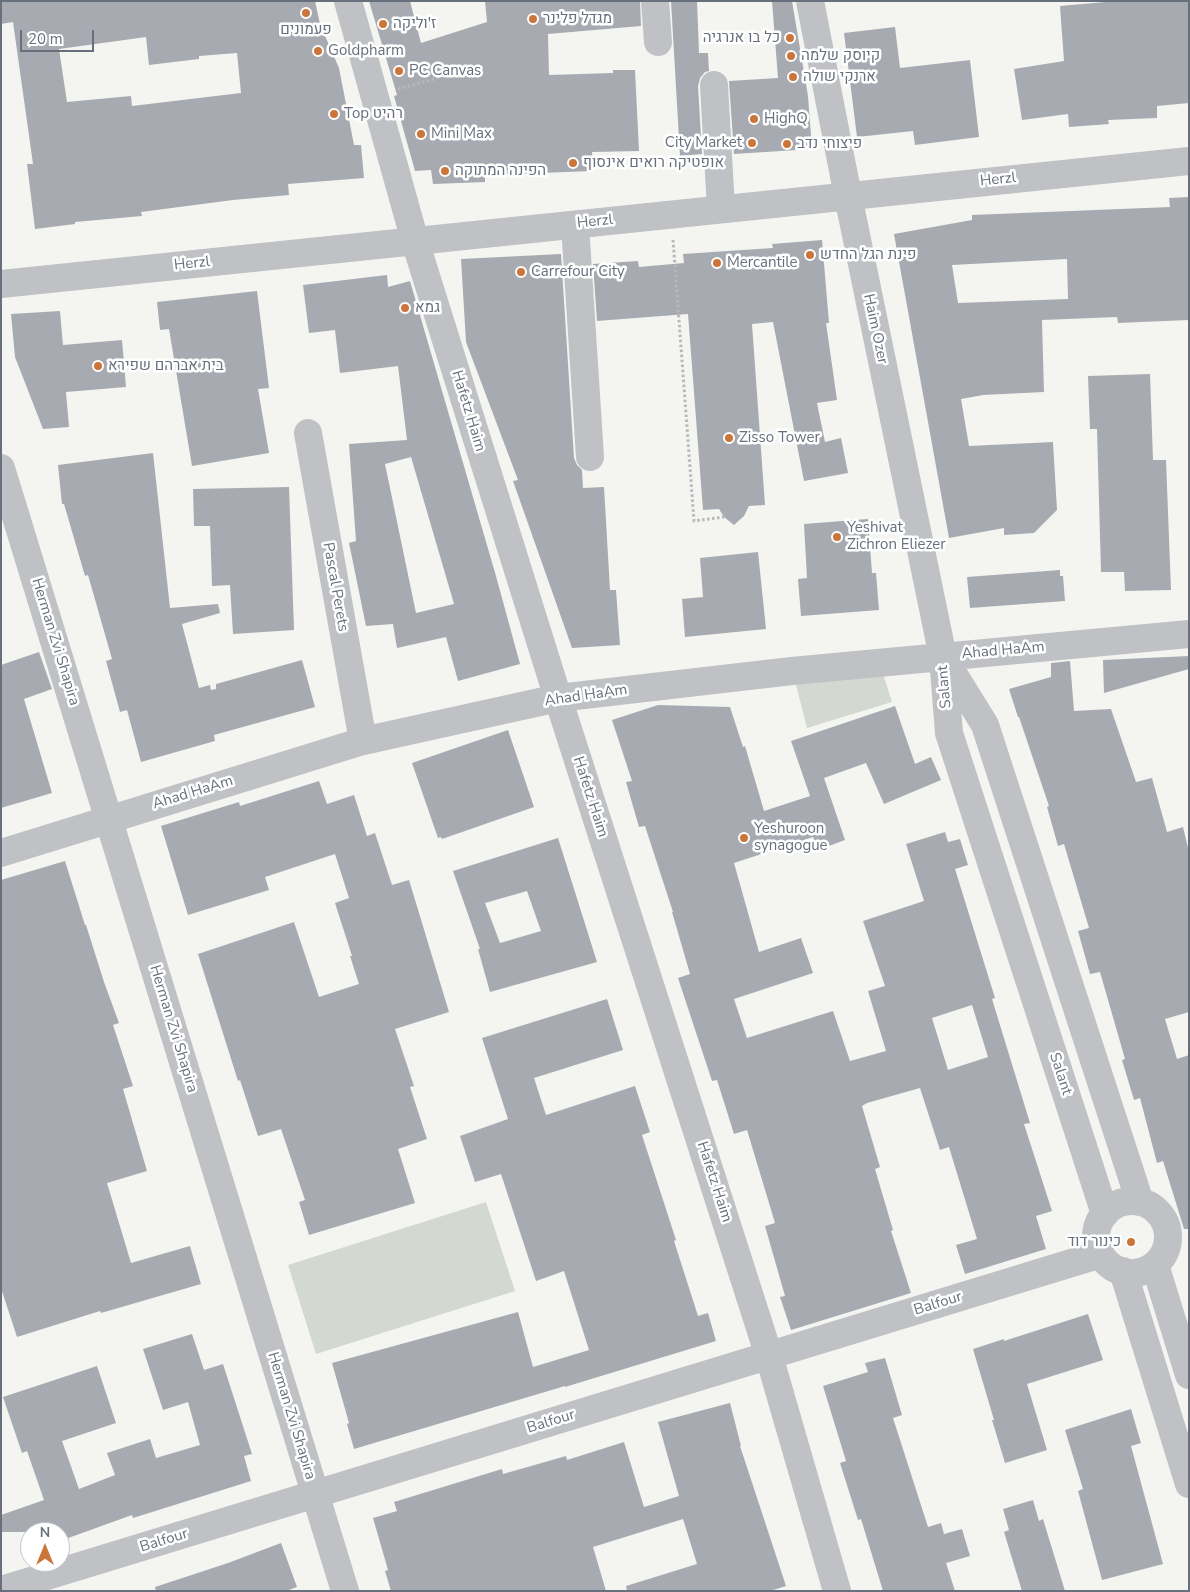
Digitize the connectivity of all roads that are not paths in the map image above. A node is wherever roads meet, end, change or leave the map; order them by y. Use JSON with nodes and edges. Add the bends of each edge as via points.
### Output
{"nodes":[{"id":1,"x":348,"y":1,"type":"edge"},
{"id":2,"x":655,"y":1,"type":"edge"},
{"id":3,"x":810,"y":1,"type":"edge"},
{"id":4,"x":658,"y":42,"type":"dead end"},
{"id":5,"x":719,"y":84,"type":"dead end"},
{"id":6,"x":1189,"y":161,"type":"edge"},
{"id":7,"x":848,"y":196,"type":"junction"},
{"id":8,"x":726,"y":209,"type":"junction"},
{"id":9,"x":574,"y":225,"type":"junction"},
{"id":10,"x":415,"y":241,"type":"junction"},
{"id":11,"x":1,"y":284,"type":"edge"},
{"id":12,"x":308,"y":433,"type":"dead end"},
{"id":13,"x":590,"y":457,"type":"dead end"},
{"id":14,"x":1,"y":468,"type":"edge"},
{"id":15,"x":1189,"y":634,"type":"edge"},
{"id":16,"x":943,"y":656,"type":"junction"},
{"id":17,"x":558,"y":698,"type":"junction"},
{"id":18,"x":362,"y":741,"type":"junction"},
{"id":19,"x":109,"y":819,"type":"junction"},
{"id":20,"x":1,"y":852,"type":"edge"},
{"id":21,"x":1140,"y":1202,"type":"junction"},
{"id":22,"x":1105,"y":1214,"type":"junction"},
{"id":23,"x":1178,"y":1234,"type":"edge"},
{"id":24,"x":1101,"y":1254,"type":"junction"},
{"id":25,"x":1155,"y":1265,"type":"junction"},
{"id":26,"x":1122,"y":1272,"type":"junction"},
{"id":27,"x":769,"y":1356,"type":"junction"},
{"id":28,"x":1189,"y":1374,"type":"edge"},
{"id":29,"x":1189,"y":1484,"type":"edge"},
{"id":30,"x":315,"y":1494,"type":"junction"},
{"id":31,"x":1,"y":1590,"type":"edge"},
{"id":32,"x":344,"y":1591,"type":"edge"},
{"id":33,"x":837,"y":1591,"type":"edge"}],
"edges":[{"from":1,"to":10,"type":"street","name":"Hafetz Haim"},
{"from":2,"to":4,"type":"street"},
{"from":3,"to":7,"type":"street","name":"Haim Ozer"},
{"from":5,"to":8,"type":"street"},
{"from":6,"to":7,"type":"street","name":"Herzl"},
{"from":7,"to":8,"type":"street","name":"Herzl"},
{"from":7,"to":16,"type":"street","name":"Haim Ozer"},
{"from":8,"to":9,"type":"street","name":"Herzl"},
{"from":9,"to":10,"type":"street","name":"Herzl"},
{"from":9,"to":13,"type":"street"},
{"from":10,"to":11,"type":"street","name":"Herzl"},
{"from":10,"to":17,"type":"street","name":"Hafetz Haim"},
{"from":12,"to":18,"type":"street","name":"Pascal Perets"},
{"from":14,"to":19,"type":"street","name":"Herman Zvi Shapira"},
{"from":15,"to":16,"type":"street","name":"Ahad HaAm"},
{"from":16,"to":17,"type":"street","name":"Ahad HaAm"},
{"from":16,"to":21,"type":"street","name":"Salant","via":[[984,725]]},
{"from":16,"to":22,"type":"street","name":"Salant","via":[[949,733]]},
{"from":17,"to":18,"type":"street","name":"Ahad HaAm"},
{"from":17,"to":27,"type":"street","name":"Hafetz Haim"},
{"from":18,"to":19,"type":"street","name":"Ahad HaAm"},
{"from":19,"to":20,"type":"street","name":"Ahad HaAm"},
{"from":19,"to":30,"type":"street","name":"Herman Zvi Shapira"},
{"from":21,"to":22,"type":"street","via":[[1121,1203]]},
{"from":21,"to":23,"type":"street","via":[[1160,1214],[1166,1225]]},
{"from":22,"to":24,"type":"street","via":[[1097,1233]]},
{"from":23,"to":25,"type":"street"},
{"from":24,"to":26,"type":"street"},
{"from":24,"to":27,"type":"street","name":"Balfour"},
{"from":25,"to":26,"type":"street","via":[[1145,1271]]},
{"from":25,"to":28,"type":"street"},
{"from":26,"to":29,"type":"street"},
{"from":27,"to":30,"type":"street","name":"Balfour"},
{"from":27,"to":33,"type":"street","name":"Hafetz Haim"},
{"from":30,"to":31,"type":"street","name":"Balfour"},
{"from":30,"to":32,"type":"street","name":"Herman Zvi Shapira"}]}
